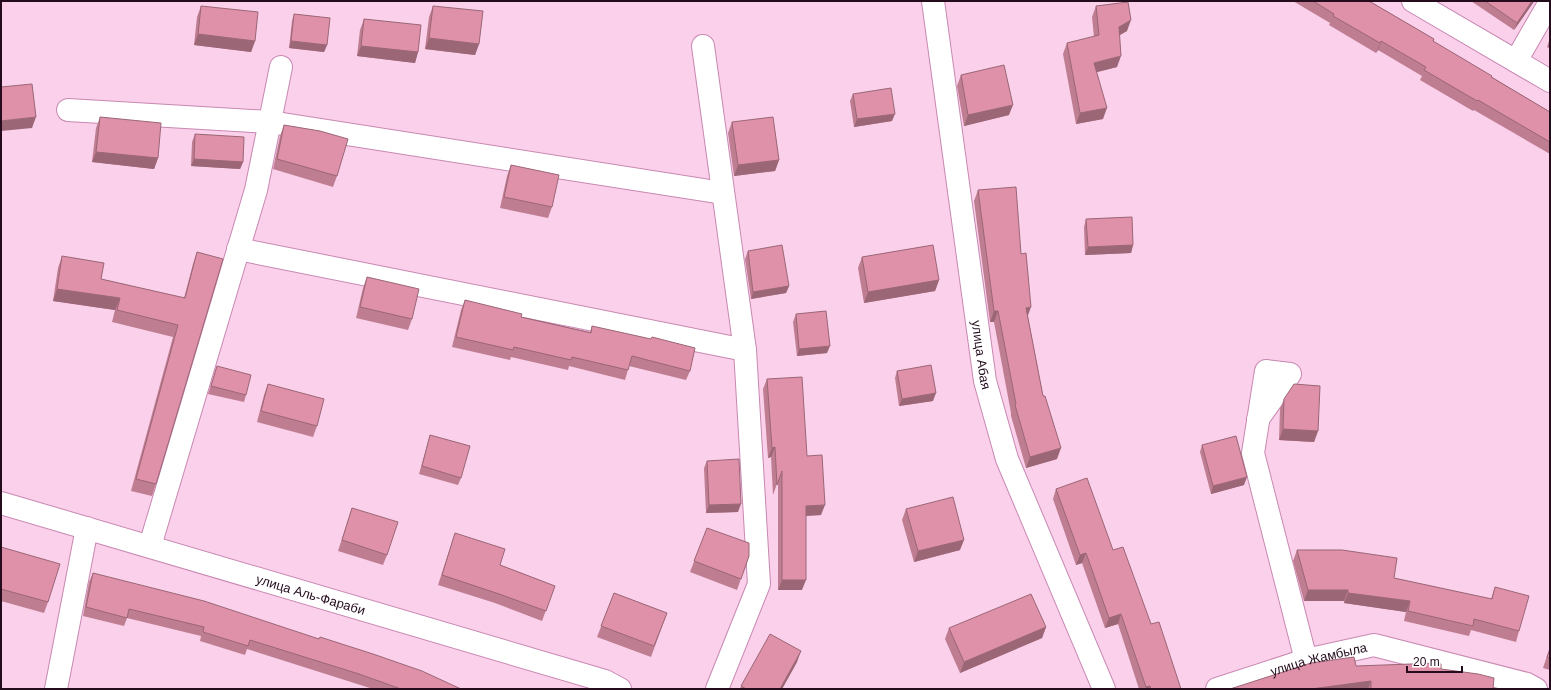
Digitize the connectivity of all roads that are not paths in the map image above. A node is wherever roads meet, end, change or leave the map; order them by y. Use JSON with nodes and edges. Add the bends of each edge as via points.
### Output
{"nodes":[{"id":1,"x":933,"y":1,"type":"edge"},
{"id":2,"x":1413,"y":1,"type":"edge"},
{"id":3,"x":1550,"y":2,"type":"edge"},
{"id":4,"x":702,"y":46,"type":"dead end"},
{"id":5,"x":1516,"y":61,"type":"junction"},
{"id":6,"x":281,"y":67,"type":"dead end"},
{"id":7,"x":1550,"y":82,"type":"edge"},
{"id":8,"x":68,"y":110,"type":"dead end"},
{"id":9,"x":270,"y":122,"type":"junction"},
{"id":10,"x":723,"y":193,"type":"junction"},
{"id":11,"x":238,"y":249,"type":"junction"},
{"id":12,"x":745,"y":350,"type":"junction"},
{"id":13,"x":1258,"y":419,"type":"dead end"},
{"id":14,"x":1,"y":503,"type":"edge"},
{"id":15,"x":87,"y":528,"type":"junction"},
{"id":16,"x":150,"y":546,"type":"junction"},
{"id":17,"x":1306,"y":660,"type":"junction"},
{"id":18,"x":56,"y":689,"type":"edge"},
{"id":19,"x":620,"y":689,"type":"edge"},
{"id":20,"x":717,"y":689,"type":"edge"},
{"id":21,"x":1104,"y":689,"type":"edge"},
{"id":22,"x":1217,"y":689,"type":"edge"},
{"id":23,"x":1536,"y":689,"type":"edge"}],
"edges":[{"from":1,"to":21,"type":"street","name":"улица Абая","via":[[986,382],[1007,459]]},
{"from":2,"to":5,"type":"street"},
{"from":3,"to":5,"type":"street"},
{"from":4,"to":10,"type":"street"},
{"from":5,"to":7,"type":"street"},
{"from":6,"to":9,"type":"street"},
{"from":8,"to":9,"type":"street"},
{"from":9,"to":10,"type":"street"},
{"from":9,"to":11,"type":"street","via":[[256,190]]},
{"from":10,"to":12,"type":"street"},
{"from":11,"to":12,"type":"street"},
{"from":11,"to":16,"type":"street"},
{"from":12,"to":20,"type":"street","via":[[759,584]]},
{"from":13,"to":17,"type":"street","via":[[1252,453]]},
{"from":14,"to":15,"type":"street","name":"улица Аль-Фараби"},
{"from":15,"to":16,"type":"street","name":"улица Аль-Фараби"},
{"from":15,"to":18,"type":"street"},
{"from":16,"to":19,"type":"street","name":"улица Аль-Фараби","via":[[605,681]]},
{"from":17,"to":22,"type":"street","name":"улица Жамбыла"},
{"from":17,"to":23,"type":"street","name":"улица Жамбыла","via":[[1374,645],[1527,684]]}]}
